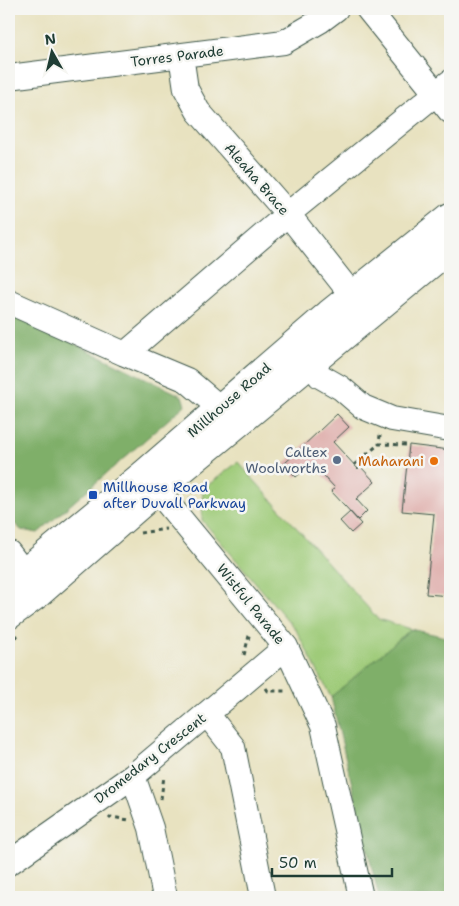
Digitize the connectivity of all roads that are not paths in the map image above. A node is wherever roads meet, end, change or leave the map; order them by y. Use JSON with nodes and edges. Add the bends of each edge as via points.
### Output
{"nodes":[{"id":1,"x":336,"y":9,"type":"edge"},
{"id":2,"x":368,"y":9,"type":"edge"},
{"id":3,"x":181,"y":56,"type":"junction"},
{"id":4,"x":9,"y":77,"type":"edge"},
{"id":5,"x":445,"y":96,"type":"edge"},
{"id":6,"x":288,"y":214,"type":"junction"},
{"id":7,"x":450,"y":217,"type":"edge"},
{"id":8,"x":450,"y":248,"type":"edge"},
{"id":9,"x":352,"y":295,"type":"junction"},
{"id":10,"x":9,"y":302,"type":"edge"},
{"id":11,"x":329,"y":314,"type":"junction"},
{"id":12,"x":124,"y":354,"type":"junction"},
{"id":13,"x":314,"y":359,"type":"junction"},
{"id":14,"x":244,"y":388,"type":"junction"},
{"id":15,"x":220,"y":408,"type":"junction"},
{"id":16,"x":450,"y":428,"type":"edge"},
{"id":17,"x":150,"y":482,"type":"junction"},
{"id":18,"x":20,"y":576,"type":"edge"},
{"id":19,"x":9,"y":615,"type":"edge"},
{"id":20,"x":286,"y":647,"type":"junction"},
{"id":21,"x":206,"y":714,"type":"junction"},
{"id":22,"x":132,"y":776,"type":"junction"},
{"id":23,"x":9,"y":863,"type":"edge"},
{"id":24,"x":165,"y":897,"type":"edge"},
{"id":25,"x":263,"y":897,"type":"edge"},
{"id":26,"x":361,"y":897,"type":"edge"}],
"edges":[{"from":1,"to":3,"type":"street","name":"Torres Parade","via":[[284,42]]},
{"from":2,"to":5,"type":"street"},
{"from":3,"to":4,"type":"street","name":"Torres Parade"},
{"from":3,"to":6,"type":"street","name":"Aleaha Brace","via":[[186,89],[198,111]]},
{"from":5,"to":6,"type":"street"},
{"from":6,"to":9,"type":"street","name":"Aleaha Brace"},
{"from":6,"to":12,"type":"street"},
{"from":7,"to":9,"type":"main road","name":"Millhouse Road"},
{"from":8,"to":13,"type":"main road","name":"Millhouse Road"},
{"from":9,"to":11,"type":"main road","name":"Millhouse Road"},
{"from":10,"to":12,"type":"street"},
{"from":11,"to":13,"type":"street","via":[[315,337]]},
{"from":11,"to":14,"type":"main road","name":"Millhouse Road"},
{"from":12,"to":15,"type":"street","via":[[187,380]]},
{"from":13,"to":14,"type":"street","via":[[297,359],[280,368],[261,385]]},
{"from":13,"to":16,"type":"street","via":[[329,369],[341,388],[363,406],[392,419]]},
{"from":13,"to":17,"type":"main road","name":"Millhouse Road"},
{"from":14,"to":15,"type":"main road","name":"Millhouse Road"},
{"from":15,"to":17,"type":"main road","name":"Millhouse Road"},
{"from":17,"to":18,"type":"main road","name":"Millhouse Road"},
{"from":17,"to":20,"type":"street","name":"Wistful Parade"},
{"from":18,"to":19,"type":"main road","name":"Millhouse Road"},
{"from":20,"to":21,"type":"street","name":"Dromedary Crescent","via":[[251,663]]},
{"from":20,"to":26,"type":"street","name":"Wistful Parade","via":[[323,726]]},
{"from":21,"to":22,"type":"street","name":"Dromedary Crescent"},
{"from":21,"to":25,"type":"street","via":[[233,747]]},
{"from":22,"to":23,"type":"street","name":"Dromedary Crescent"},
{"from":22,"to":24,"type":"street","via":[[151,828]]}]}
